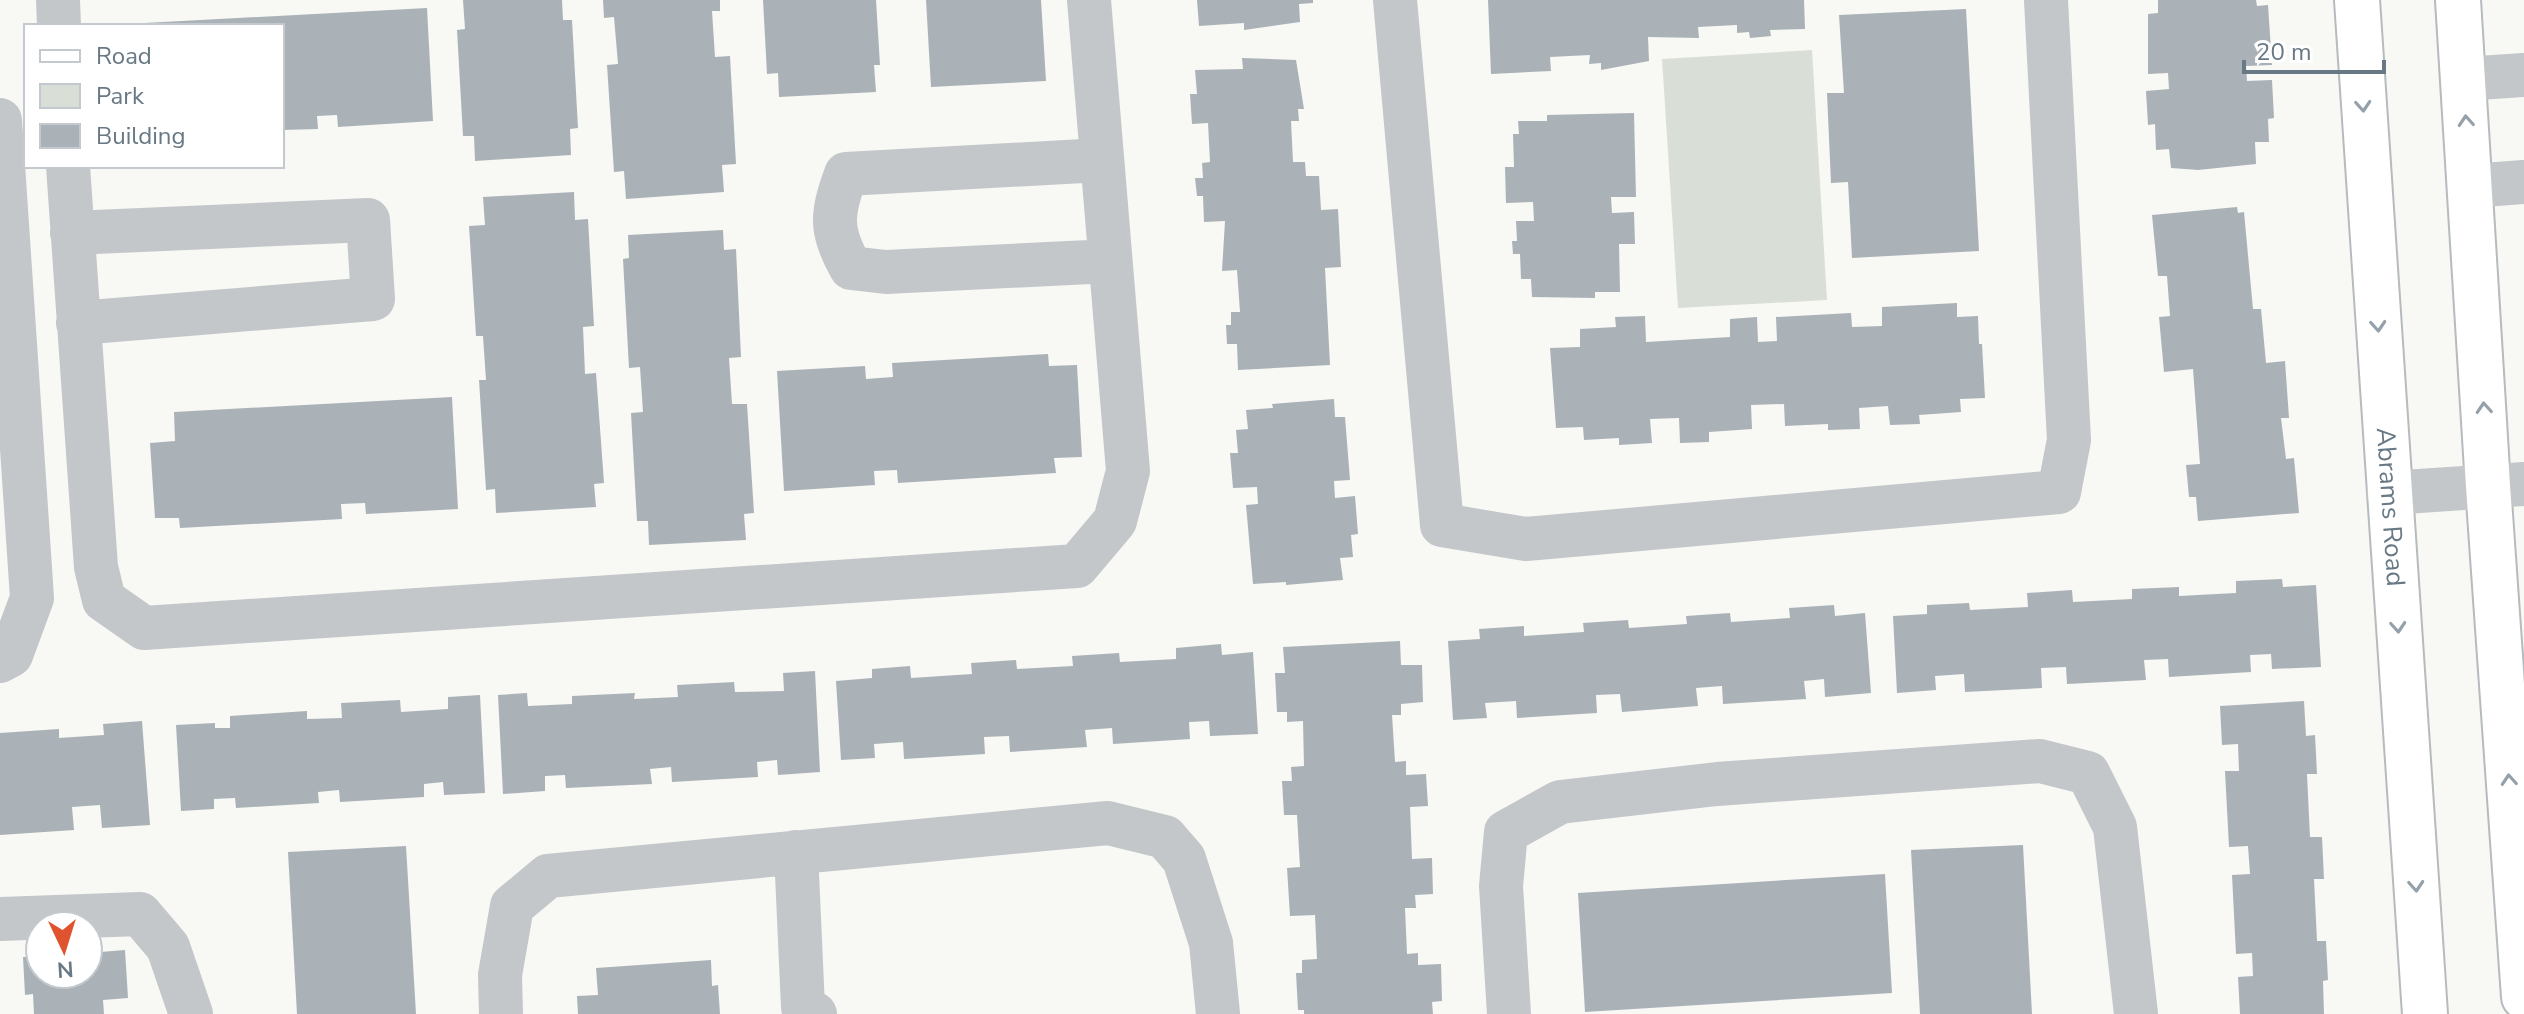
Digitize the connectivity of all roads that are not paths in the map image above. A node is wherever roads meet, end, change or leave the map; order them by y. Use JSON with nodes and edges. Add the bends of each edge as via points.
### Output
{"nodes":[{"id":1,"x":58,"y":0,"type":"edge"},
{"id":2,"x":1089,"y":0,"type":"edge"},
{"id":3,"x":1395,"y":0,"type":"edge"},
{"id":4,"x":2046,"y":0,"type":"edge"},
{"id":5,"x":2357,"y":0,"type":"edge"},
{"id":6,"x":2458,"y":0,"type":"edge"},
{"id":7,"x":59,"y":24,"type":"edge"},
{"id":8,"x":2524,"y":75,"type":"edge"},
{"id":9,"x":2463,"y":79,"type":"junction"},
{"id":10,"x":0,"y":120,"type":"edge"},
{"id":11,"x":1101,"y":160,"type":"junction"},
{"id":12,"x":68,"y":168,"type":"edge"},
{"id":13,"x":2524,"y":182,"type":"edge"},
{"id":14,"x":2470,"y":186,"type":"junction"},
{"id":15,"x":72,"y":233,"type":"junction"},
{"id":16,"x":1110,"y":261,"type":"junction"},
{"id":17,"x":78,"y":323,"type":"junction"},
{"id":18,"x":2506,"y":485,"type":"edge"},
{"id":19,"x":2389,"y":493,"type":"junction"},
{"id":20,"x":0,"y":661,"type":"edge"},
{"id":21,"x":796,"y":852,"type":"junction"},
{"id":22,"x":0,"y":919,"type":"edge"},
{"id":23,"x":2524,"y":997,"type":"edge"},
{"id":24,"x":191,"y":1014,"type":"edge"},
{"id":25,"x":501,"y":1014,"type":"edge"},
{"id":26,"x":815,"y":1014,"type":"edge"},
{"id":27,"x":1212,"y":1014,"type":"edge"},
{"id":28,"x":1509,"y":1014,"type":"edge"},
{"id":29,"x":2136,"y":1014,"type":"edge"},
{"id":30,"x":2425,"y":1014,"type":"edge"}],
"edges":[{"from":1,"to":7,"type":"street"},
{"from":2,"to":11,"type":"street"},
{"from":3,"to":4,"type":"street","via":[[1442,525],[1526,539],[2059,492],[2069,440]]},
{"from":5,"to":19,"type":"main road","name":"Abrams Road","one_way":true},
{"from":6,"to":9,"type":"main road"},
{"from":8,"to":9,"type":"street"},
{"from":14,"to":9,"type":"main road","one_way":true},
{"from":10,"to":20,"type":"street","via":[[32,598],[11,655]]},
{"from":11,"to":16,"type":"street"},
{"from":11,"to":16,"type":"street","via":[[846,174],[835,203],[837,242],[851,268],[886,272]]},
{"from":12,"to":15,"type":"street"},
{"from":13,"to":14,"type":"street"},
{"from":18,"to":14,"type":"main road","one_way":true},
{"from":15,"to":17,"type":"street"},
{"from":15,"to":17,"type":"street","via":[[368,220],[373,299]]},
{"from":16,"to":17,"type":"street","via":[[1128,471],[1115,521],[1077,566],[144,628],[104,600],[96,567]]},
{"from":18,"to":19,"type":"street"},
{"from":23,"to":18,"type":"main road","one_way":true},
{"from":19,"to":30,"type":"main road","name":"Abrams Road","one_way":true},
{"from":21,"to":25,"type":"street","via":[[548,876],[512,906],[500,975]]},
{"from":21,"to":26,"type":"street","via":[[803,1007]]},
{"from":21,"to":27,"type":"street","via":[[1108,823],[1165,837],[1184,859],[1211,943]]},
{"from":22,"to":24,"type":"street","via":[[140,914],[168,947]]},
{"from":28,"to":29,"type":"street","via":[[1501,886],[1506,832],[1560,802],[1717,784],[2040,761],[2088,773],[2115,827]]}]}
